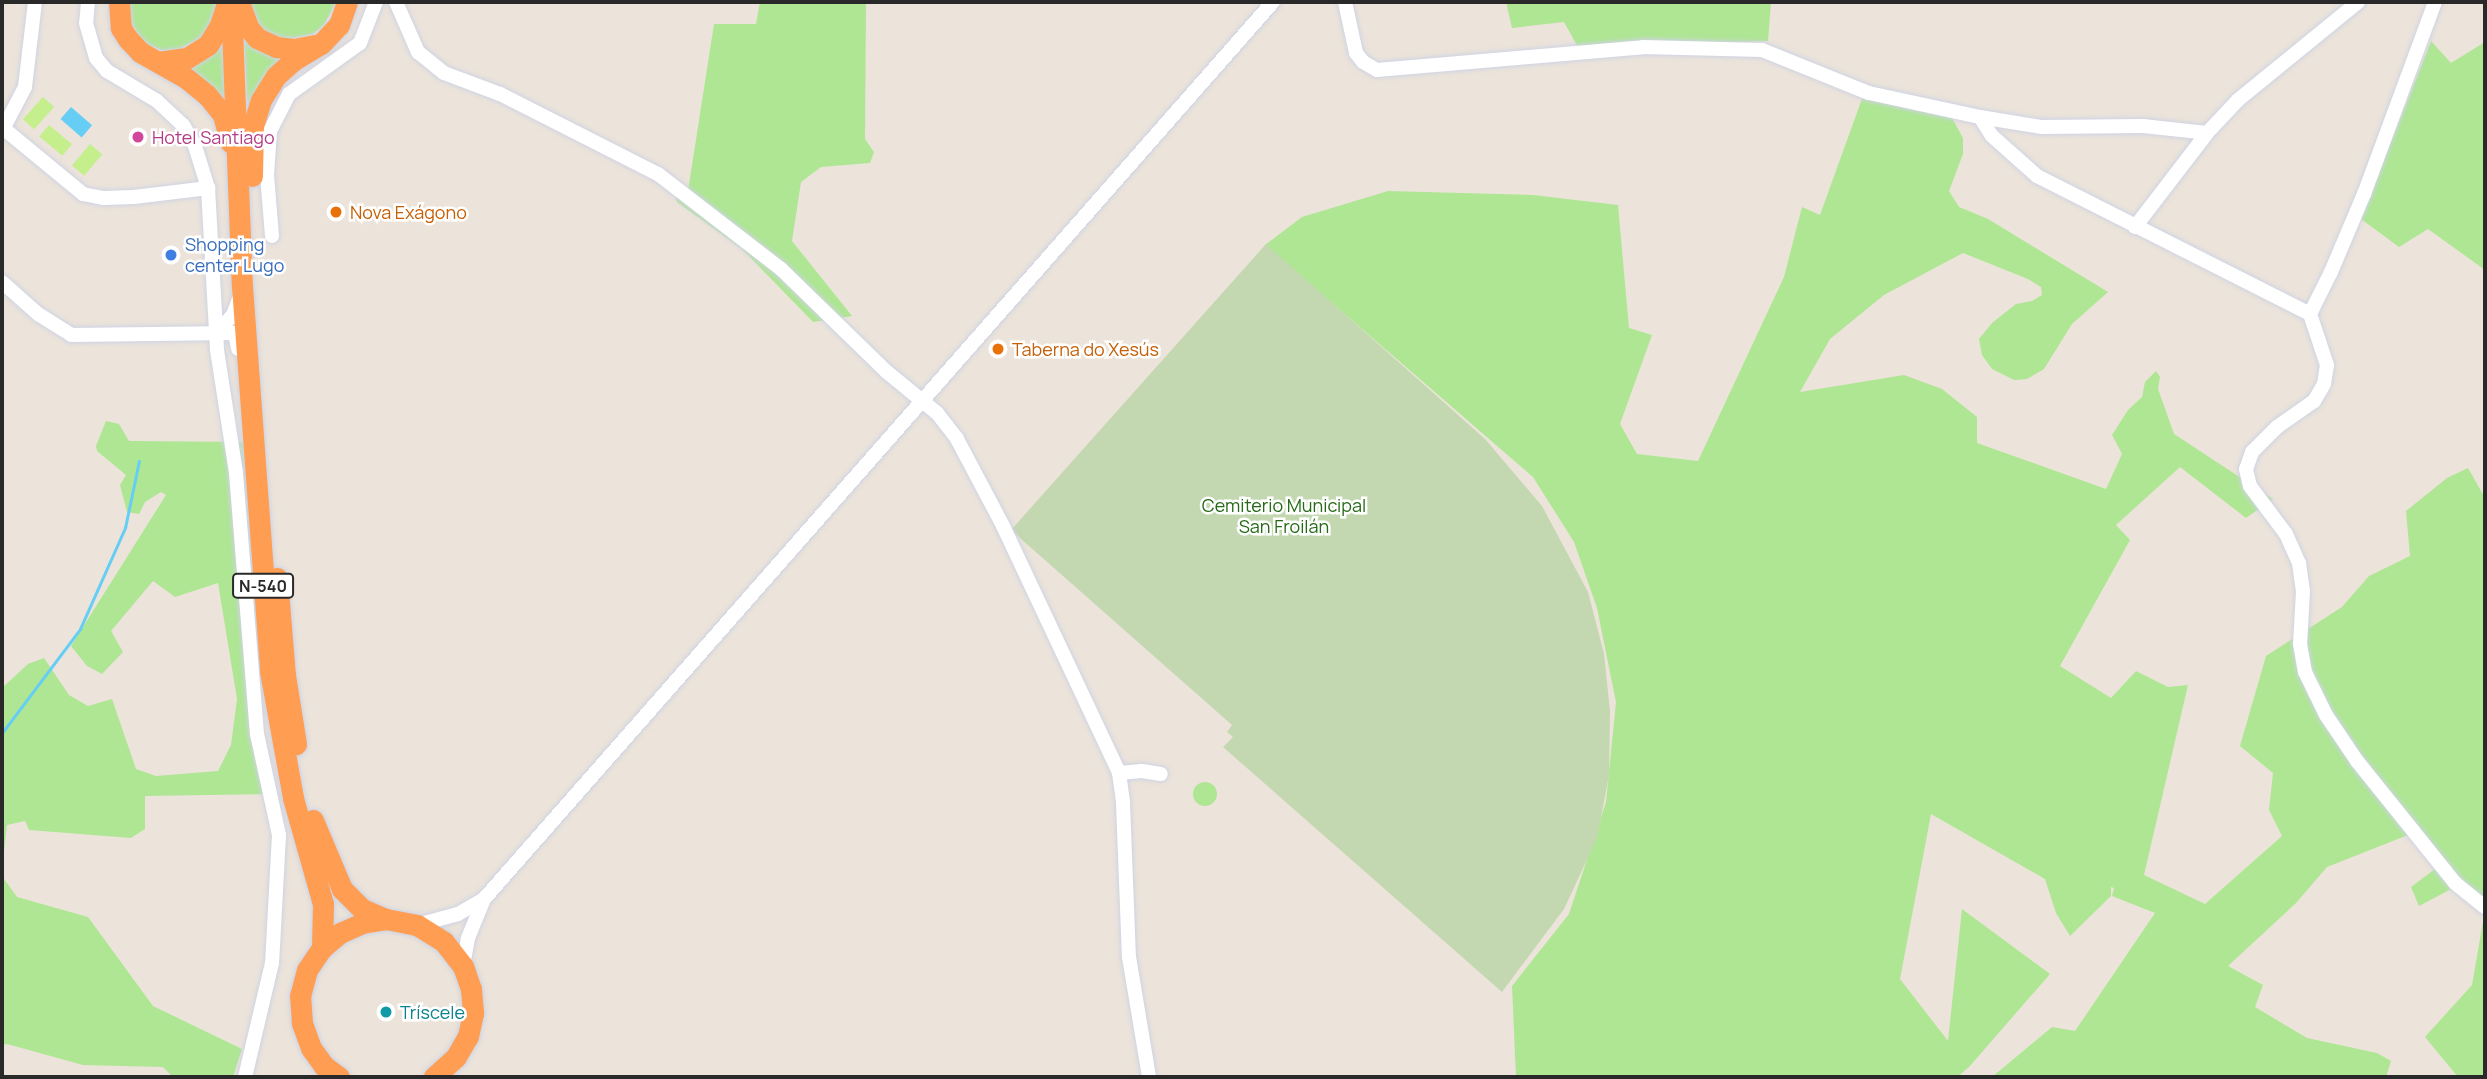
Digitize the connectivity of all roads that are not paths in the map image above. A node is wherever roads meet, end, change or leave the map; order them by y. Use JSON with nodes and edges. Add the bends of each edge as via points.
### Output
{"nodes":[{"id":1,"x":35,"y":2,"type":"edge"},
{"id":2,"x":88,"y":2,"type":"edge"},
{"id":3,"x":229,"y":2,"type":"edge"},
{"id":4,"x":239,"y":2,"type":"edge"},
{"id":5,"x":347,"y":2,"type":"edge"},
{"id":6,"x":376,"y":2,"type":"edge"},
{"id":7,"x":396,"y":2,"type":"edge"},
{"id":8,"x":1273,"y":2,"type":"edge"},
{"id":9,"x":1345,"y":2,"type":"edge"},
{"id":10,"x":2358,"y":2,"type":"edge"},
{"id":11,"x":2435,"y":2,"type":"edge"},
{"id":12,"x":119,"y":3,"type":"edge"},
{"id":13,"x":321,"y":44,"type":"junction"},
{"id":14,"x":158,"y":62,"type":"junction"},
{"id":15,"x":1980,"y":117,"type":"junction"},
{"id":16,"x":3,"y":130,"type":"edge"},
{"id":17,"x":2207,"y":132,"type":"junction"},
{"id":18,"x":208,"y":188,"type":"junction"},
{"id":19,"x":245,"y":217,"type":"junction"},
{"id":20,"x":2135,"y":227,"type":"junction"},
{"id":21,"x":272,"y":236,"type":"dead end"},
{"id":22,"x":2,"y":282,"type":"edge"},
{"id":23,"x":242,"y":286,"type":"junction"},
{"id":24,"x":2310,"y":314,"type":"junction"},
{"id":25,"x":217,"y":332,"type":"junction"},
{"id":26,"x":250,"y":387,"type":"junction"},
{"id":27,"x":923,"y":402,"type":"junction"},
{"id":28,"x":1119,"y":773,"type":"junction"},
{"id":29,"x":1161,"y":774,"type":"dead end"},
{"id":30,"x":484,"y":899,"type":"junction"},
{"id":31,"x":2485,"y":907,"type":"edge"},
{"id":32,"x":386,"y":919,"type":"junction"},
{"id":33,"x":417,"y":925,"type":"junction"},
{"id":34,"x":322,"y":948,"type":"junction"},
{"id":35,"x":463,"y":966,"type":"junction"},
{"id":36,"x":311,"y":1048,"type":"junction"},
{"id":37,"x":458,"y":1067,"type":"edge"},
{"id":38,"x":245,"y":1077,"type":"edge"},
{"id":39,"x":310,"y":1077,"type":"edge"},
{"id":40,"x":339,"y":1077,"type":"edge"},
{"id":41,"x":434,"y":1077,"type":"edge"},
{"id":42,"x":1149,"y":1077,"type":"edge"}],
"edges":[{"from":1,"to":16,"type":"street","via":[[25,87]]},
{"from":2,"to":18,"type":"street","via":[[86,23],[96,58],[107,71],[158,101],[183,125]]},
{"from":3,"to":14,"type":"highway","via":[[208,45],[187,58]]},
{"from":3,"to":19,"type":"highway","number":"N-540"},
{"from":4,"to":13,"type":"highway","via":[[257,38],[294,49]]},
{"from":5,"to":13,"type":"highway","via":[[339,25]]},
{"from":6,"to":21,"type":"street","via":[[360,43],[289,94],[270,131],[267,175]]},
{"from":7,"to":27,"type":"street","via":[[418,52],[444,73],[500,94],[658,174],[781,269]]},
{"from":8,"to":27,"type":"street"},
{"from":9,"to":15,"type":"street","via":[[1356,53],[1377,70],[1643,47],[1762,50],[1869,93]]},
{"from":10,"to":17,"type":"street","via":[[2238,100]]},
{"from":11,"to":24,"type":"street","via":[[2364,194]]},
{"from":12,"to":14,"type":"highway","via":[[121,28],[128,40]]},
{"from":13,"to":19,"type":"highway","via":[[276,76],[261,100],[253,126]]},
{"from":14,"to":19,"type":"highway","via":[[207,95],[223,115]]},
{"from":15,"to":17,"type":"street","via":[[2042,127],[2143,126]]},
{"from":15,"to":20,"type":"street","via":[[1992,135],[2037,176]]},
{"from":16,"to":18,"type":"street","via":[[83,194],[134,197]]},
{"from":17,"to":20,"type":"street"},
{"from":18,"to":25,"type":"street"},
{"from":19,"to":23,"type":"highway","number":"N-540"},
{"from":19,"to":32,"type":"highway","number":"N-540","via":[[292,727],[317,834],[342,889],[362,909]]},
{"from":20,"to":24,"type":"street"},
{"from":22,"to":25,"type":"street","via":[[71,335]]},
{"from":23,"to":25,"type":"street","via":[[233,315]]},
{"from":23,"to":26,"type":"highway","number":"N-540"},
{"from":24,"to":31,"type":"street","via":[[2327,365],[2323,384],[2314,401],[2252,452],[2246,469],[2250,486],[2286,534],[2299,563],[2303,591],[2300,644],[2305,672],[2326,715],[2455,883]]},
{"from":25,"to":26,"type":"street","via":[[235,333]]},
{"from":25,"to":38,"type":"street","via":[[236,473],[257,734],[279,835],[272,963]]},
{"from":26,"to":34,"type":"highway","number":"N-540","via":[[273,697],[293,799],[323,904]]},
{"from":27,"to":28,"type":"street","via":[[957,439]]},
{"from":27,"to":30,"type":"street"},
{"from":28,"to":29,"type":"street"},
{"from":28,"to":42,"type":"street","via":[[1129,957]]},
{"from":30,"to":33,"type":"street","via":[[458,914]]},
{"from":30,"to":35,"type":"street","via":[[468,938]]},
{"from":32,"to":33,"type":"highway","number":"N-540"},
{"from":32,"to":34,"type":"highway","number":"N-540","via":[[362,923]]},
{"from":33,"to":35,"type":"highway","number":"N-540","via":[[444,942]]},
{"from":34,"to":36,"type":"highway","number":"N-540","via":[[307,970],[300,996],[302,1023]]},
{"from":35,"to":37,"type":"highway","number":"N-540","via":[[473,1013]]},
{"from":36,"to":39,"type":"highway","number":"N-540"},
{"from":36,"to":40,"type":"highway","number":"N-540"},
{"from":37,"to":41,"type":"highway","number":"N-540"}]}
